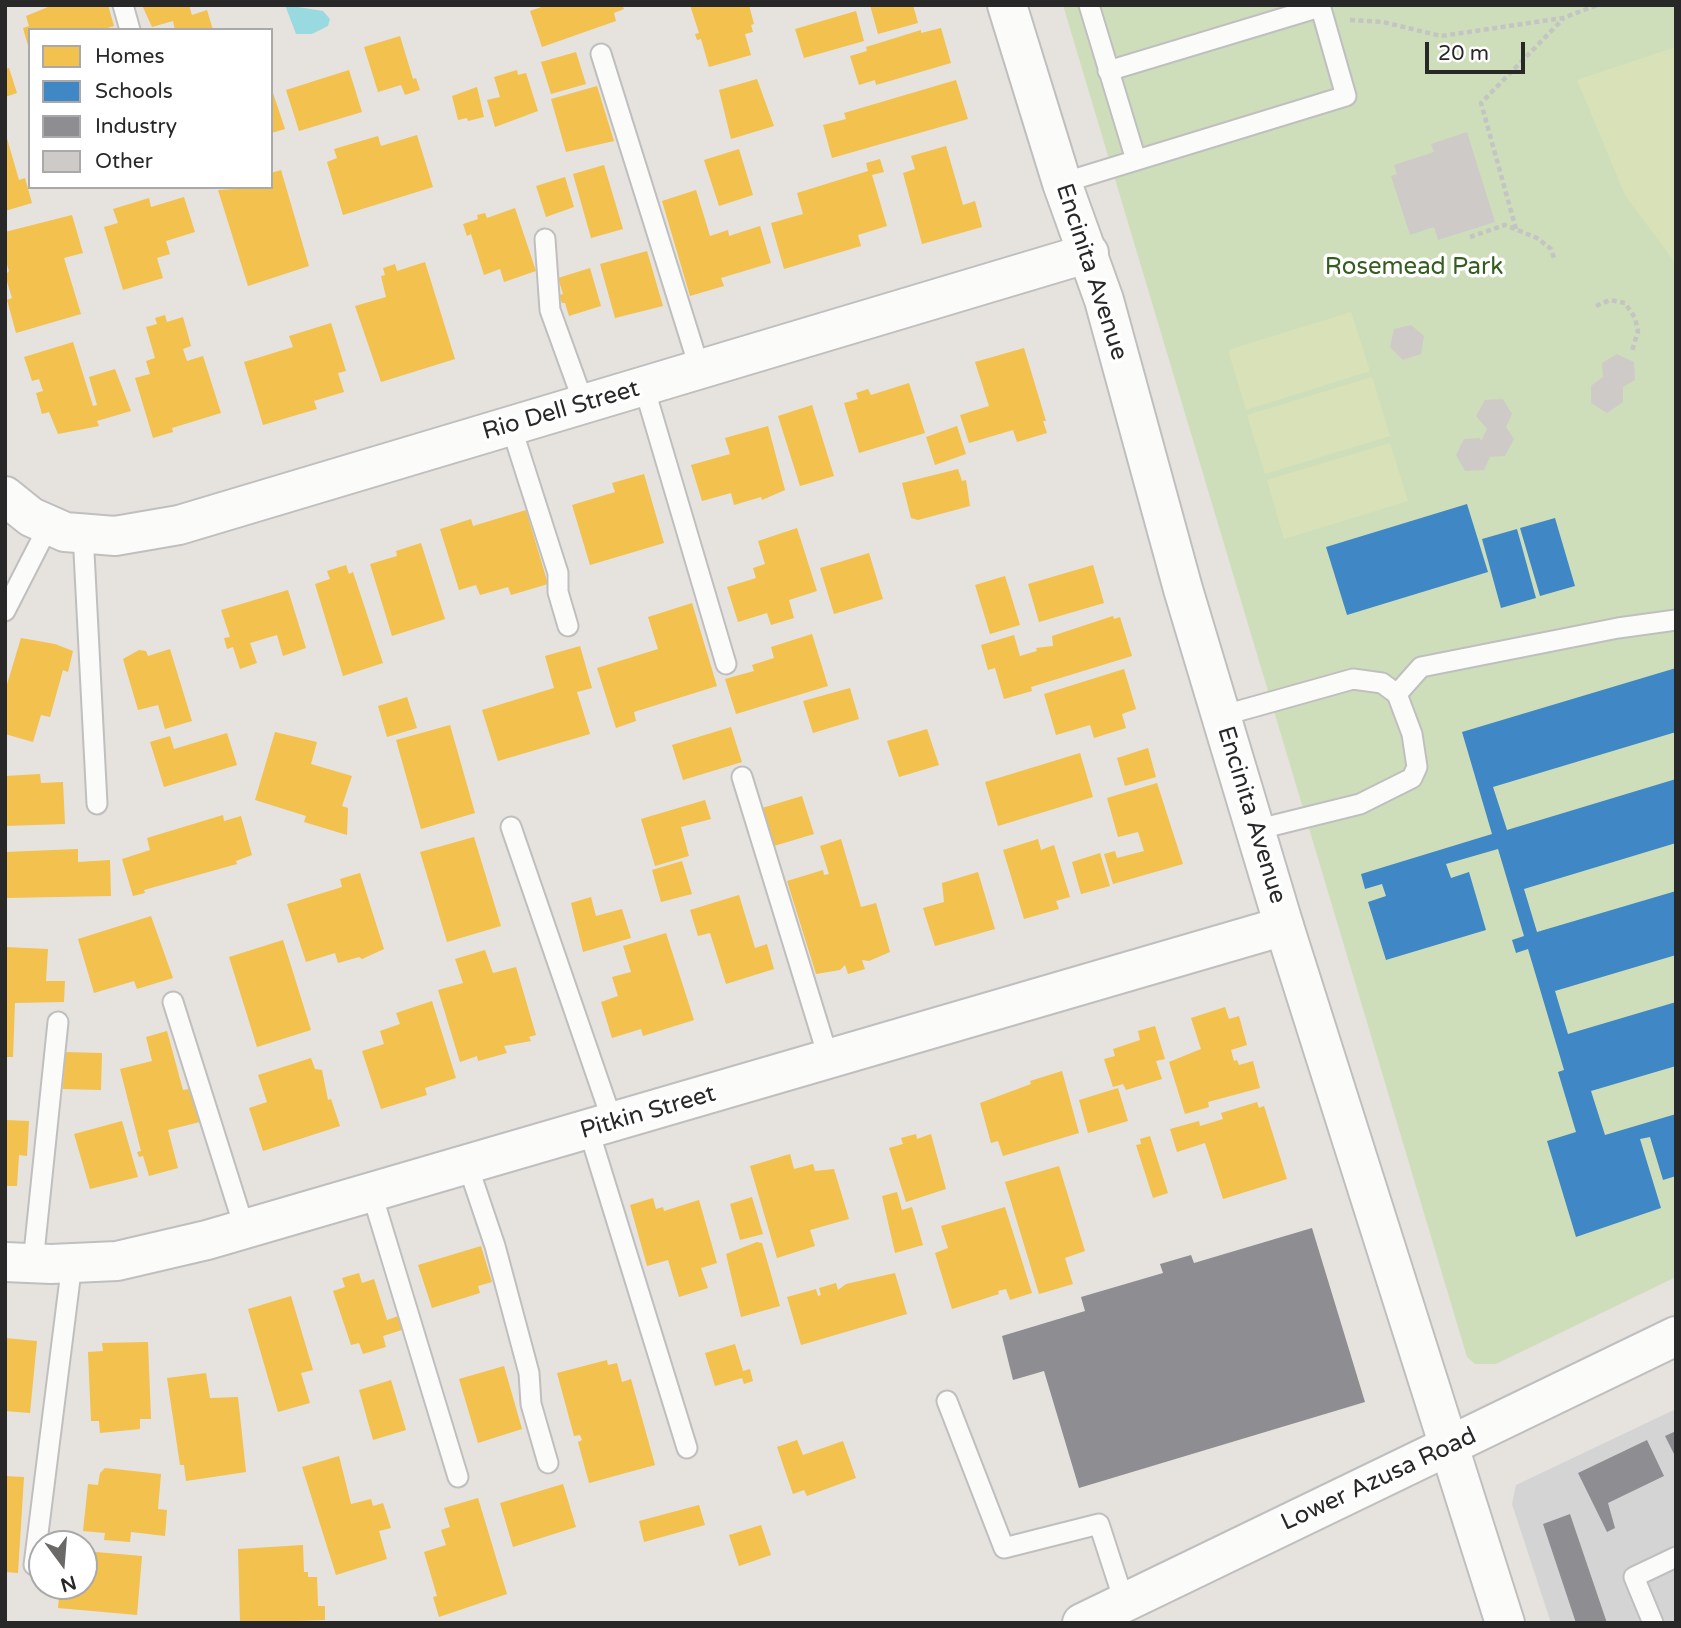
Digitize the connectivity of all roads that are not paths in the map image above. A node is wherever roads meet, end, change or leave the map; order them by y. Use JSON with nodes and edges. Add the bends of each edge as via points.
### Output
{"nodes":[{"id":1,"x":123,"y":5,"type":"edge"},
{"id":2,"x":1007,"y":5,"type":"edge"},
{"id":3,"x":1088,"y":5,"type":"edge"},
{"id":4,"x":1320,"y":6,"type":"edge"},
{"id":5,"x":129,"y":28,"type":"edge"},
{"id":6,"x":601,"y":54,"type":"dead end"},
{"id":7,"x":1108,"y":71,"type":"junction"},
{"id":8,"x":1136,"y":160,"type":"junction"},
{"id":9,"x":1062,"y":183,"type":"junction"},
{"id":10,"x":545,"y":239,"type":"dead end"},
{"id":11,"x":1089,"y":253,"type":"junction"},
{"id":12,"x":700,"y":370,"type":"junction"},
{"id":13,"x":644,"y":387,"type":"junction"},
{"id":14,"x":584,"y":404,"type":"junction"},
{"id":15,"x":511,"y":426,"type":"junction"},
{"id":16,"x":42,"y":518,"type":"edge"},
{"id":17,"x":5,"y":611,"type":"edge"},
{"id":18,"x":1676,"y":620,"type":"edge"},
{"id":19,"x":568,"y":626,"type":"dead end"},
{"id":20,"x":726,"y":664,"type":"dead end"},
{"id":21,"x":1397,"y":694,"type":"junction"},
{"id":22,"x":1221,"y":716,"type":"junction"},
{"id":23,"x":742,"y":777,"type":"dead end"},
{"id":24,"x":97,"y":804,"type":"dead end"},
{"id":25,"x":512,"y":827,"type":"dead end"},
{"id":26,"x":1255,"y":830,"type":"junction"},
{"id":27,"x":1284,"y":926,"type":"junction"},
{"id":28,"x":173,"y":1002,"type":"dead end"},
{"id":29,"x":58,"y":1022,"type":"dead end"},
{"id":30,"x":829,"y":1060,"type":"junction"},
{"id":31,"x":601,"y":1127,"type":"junction"},
{"id":32,"x":468,"y":1166,"type":"junction"},
{"id":33,"x":372,"y":1194,"type":"junction"},
{"id":34,"x":245,"y":1230,"type":"junction"},
{"id":35,"x":19,"y":1262,"type":"edge"},
{"id":36,"x":72,"y":1263,"type":"junction"},
{"id":37,"x":1676,"y":1336,"type":"edge"},
{"id":38,"x":947,"y":1401,"type":"dead end"},
{"id":39,"x":1450,"y":1447,"type":"junction"},
{"id":40,"x":687,"y":1448,"type":"dead end"},
{"id":41,"x":548,"y":1463,"type":"dead end"},
{"id":42,"x":458,"y":1477,"type":"dead end"},
{"id":43,"x":38,"y":1530,"type":"edge"},
{"id":44,"x":1676,"y":1557,"type":"edge"},
{"id":45,"x":1124,"y":1601,"type":"junction"},
{"id":46,"x":1082,"y":1623,"type":"edge"},
{"id":47,"x":1505,"y":1623,"type":"edge"},
{"id":48,"x":1653,"y":1623,"type":"edge"}],
"edges":[{"from":1,"to":5,"type":"lane"},
{"from":2,"to":9,"type":"street","name":"Encinita Avenue"},
{"from":3,"to":7,"type":"lane"},
{"from":4,"to":7,"type":"lane"},
{"from":4,"to":8,"type":"lane","via":[[1346,96]]},
{"from":6,"to":12,"type":"lane"},
{"from":7,"to":8,"type":"lane"},
{"from":8,"to":9,"type":"lane"},
{"from":9,"to":11,"type":"street","name":"Encinita Avenue"},
{"from":10,"to":14,"type":"lane","via":[[550,310]]},
{"from":11,"to":12,"type":"street","name":"Rio Dell Street"},
{"from":11,"to":22,"type":"street","name":"Encinita Avenue"},
{"from":12,"to":13,"type":"street","name":"Rio Dell Street"},
{"from":13,"to":14,"type":"street","name":"Rio Dell Street"},
{"from":13,"to":20,"type":"lane"},
{"from":14,"to":15,"type":"street","name":"Rio Dell Street"},
{"from":15,"to":16,"type":"street","name":"Rio Dell Street","via":[[179,525],[115,536]]},
{"from":15,"to":19,"type":"lane","via":[[558,573],[558,592]]},
{"from":16,"to":17,"type":"lane"},
{"from":16,"to":24,"type":"lane"},
{"from":18,"to":21,"type":"lane","via":[[1421,667]]},
{"from":21,"to":22,"type":"lane","via":[[1382,683],[1353,679]]},
{"from":21,"to":26,"type":"lane","via":[[1412,734],[1417,767],[1412,778],[1360,804]]},
{"from":22,"to":26,"type":"street","name":"Encinita Avenue"},
{"from":23,"to":30,"type":"lane"},
{"from":25,"to":31,"type":"lane"},
{"from":26,"to":27,"type":"street","name":"Encinita Avenue"},
{"from":27,"to":30,"type":"street","name":"Pitkin Street"},
{"from":27,"to":39,"type":"street","name":"Encinita Avenue"},
{"from":28,"to":34,"type":"lane"},
{"from":29,"to":35,"type":"lane"},
{"from":30,"to":31,"type":"street","name":"Pitkin Street"},
{"from":31,"to":32,"type":"street","name":"Pitkin Street"},
{"from":31,"to":40,"type":"lane"},
{"from":32,"to":33,"type":"street","name":"Pitkin Street"},
{"from":32,"to":41,"type":"lane","via":[[495,1246]]},
{"from":33,"to":34,"type":"street","name":"Pitkin Street"},
{"from":33,"to":42,"type":"lane"},
{"from":34,"to":36,"type":"street","name":"Pitkin Street","via":[[117,1261]]},
{"from":35,"to":36,"type":"street","name":"Pitkin Street"},
{"from":36,"to":43,"type":"lane"},
{"from":37,"to":39,"type":"street","name":"Lower Azusa Road"},
{"from":38,"to":45,"type":"lane","via":[[1004,1548],[1099,1524]]},
{"from":39,"to":45,"type":"street","name":"Lower Azusa Road"},
{"from":39,"to":47,"type":"street","name":"Encinita Avenue"},
{"from":44,"to":48,"type":"lane","via":[[1634,1577]]},
{"from":45,"to":46,"type":"street","name":"Lower Azusa Road"}]}
